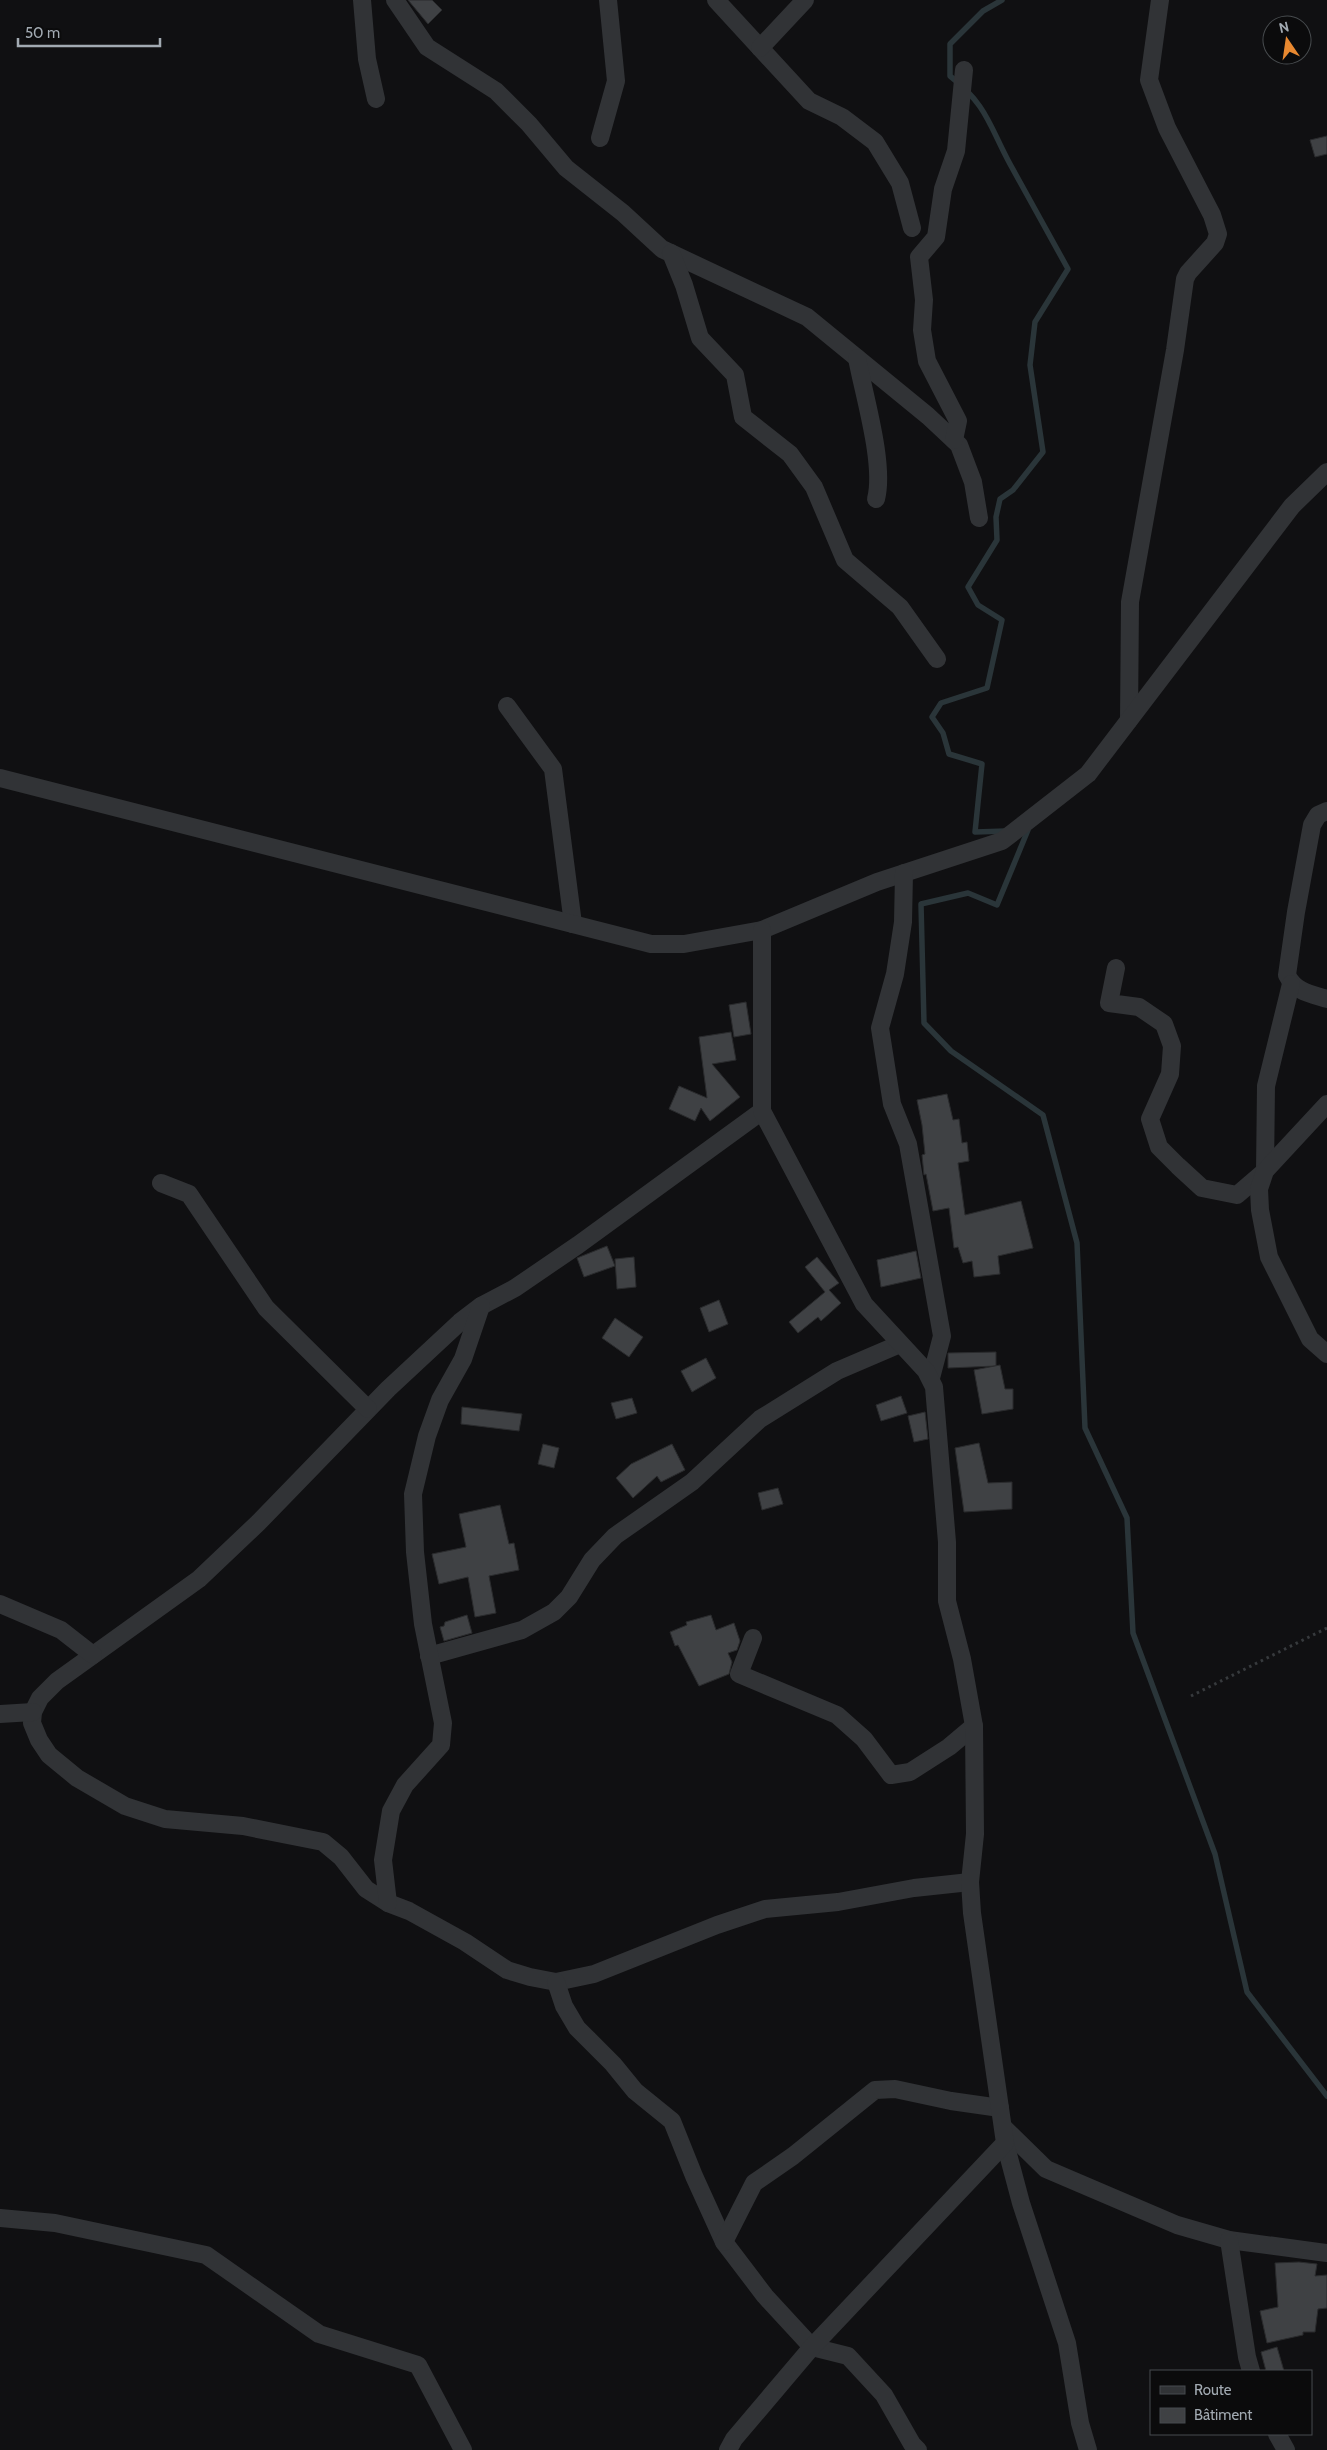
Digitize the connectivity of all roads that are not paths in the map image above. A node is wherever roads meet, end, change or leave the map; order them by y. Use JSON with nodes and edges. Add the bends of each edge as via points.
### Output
{"nodes":[{"id":1,"x":362,"y":0,"type":"edge"},
{"id":2,"x":395,"y":0,"type":"edge"},
{"id":3,"x":608,"y":0,"type":"edge"},
{"id":4,"x":716,"y":0,"type":"edge"},
{"id":5,"x":805,"y":0,"type":"edge"},
{"id":6,"x":1160,"y":0,"type":"edge"},
{"id":7,"x":760,"y":48,"type":"junction"},
{"id":8,"x":964,"y":70,"type":"dead end"},
{"id":9,"x":376,"y":99,"type":"dead end"},
{"id":10,"x":600,"y":138,"type":"dead end"},
{"id":11,"x":912,"y":228,"type":"dead end"},
{"id":12,"x":671,"y":253,"type":"junction"},
{"id":13,"x":857,"y":358,"type":"junction"},
{"id":14,"x":954,"y":440,"type":"junction"},
{"id":15,"x":1327,"y":472,"type":"edge"},
{"id":16,"x":876,"y":499,"type":"dead end"},
{"id":17,"x":979,"y":518,"type":"dead end"},
{"id":18,"x":937,"y":659,"type":"dead end"},
{"id":19,"x":508,"y":706,"type":"dead end"},
{"id":20,"x":1129,"y":720,"type":"junction"},
{"id":21,"x":0,"y":778,"type":"edge"},
{"id":22,"x":1327,"y":811,"type":"edge"},
{"id":23,"x":904,"y":873,"type":"junction"},
{"id":24,"x":573,"y":924,"type":"junction"},
{"id":25,"x":762,"y":930,"type":"junction"},
{"id":26,"x":1116,"y":968,"type":"dead end"},
{"id":27,"x":1291,"y":984,"type":"junction"},
{"id":28,"x":1327,"y":998,"type":"edge"},
{"id":29,"x":1327,"y":1104,"type":"edge"},
{"id":30,"x":762,"y":1111,"type":"junction"},
{"id":31,"x":1265,"y":1171,"type":"junction"},
{"id":32,"x":161,"y":1183,"type":"dead end"},
{"id":33,"x":481,"y":1306,"type":"junction"},
{"id":34,"x":900,"y":1344,"type":"junction"},
{"id":35,"x":1327,"y":1354,"type":"edge"},
{"id":36,"x":931,"y":1378,"type":"junction"},
{"id":37,"x":368,"y":1409,"type":"junction"},
{"id":38,"x":0,"y":1604,"type":"edge"},
{"id":39,"x":753,"y":1638,"type":"dead end"},
{"id":40,"x":93,"y":1655,"type":"junction"},
{"id":41,"x":429,"y":1656,"type":"junction"},
{"id":42,"x":33,"y":1712,"type":"junction"},
{"id":43,"x":0,"y":1714,"type":"edge"},
{"id":44,"x":974,"y":1726,"type":"junction"},
{"id":45,"x":970,"y":1882,"type":"junction"},
{"id":46,"x":388,"y":1903,"type":"junction"},
{"id":47,"x":556,"y":1982,"type":"junction"},
{"id":48,"x":1000,"y":2108,"type":"junction"},
{"id":49,"x":1004,"y":2135,"type":"junction"},
{"id":50,"x":0,"y":2218,"type":"edge"},
{"id":51,"x":1229,"y":2240,"type":"junction"},
{"id":52,"x":724,"y":2242,"type":"junction"},
{"id":53,"x":1327,"y":2253,"type":"edge"},
{"id":54,"x":812,"y":2347,"type":"junction"},
{"id":55,"x":1252,"y":2370,"type":"edge"},
{"id":56,"x":1278,"y":2435,"type":"edge"},
{"id":57,"x":463,"y":2450,"type":"edge"},
{"id":58,"x":728,"y":2450,"type":"edge"},
{"id":59,"x":918,"y":2450,"type":"edge"},
{"id":60,"x":1088,"y":2450,"type":"edge"},
{"id":61,"x":1286,"y":2450,"type":"edge"}],
"edges":[{"from":1,"to":9,"type":"street","via":[[367,59]]},
{"from":2,"to":12,"type":"street","via":[[427,47],[496,91],[566,168],[624,213],[662,249]]},
{"from":3,"to":10,"type":"street","via":[[616,81]]},
{"from":4,"to":7,"type":"street"},
{"from":5,"to":7,"type":"street"},
{"from":6,"to":20,"type":"street","via":[[1148,80],[1167,128],[1212,215],[1218,234],[1215,243],[1185,279],[1130,602]]},
{"from":7,"to":11,"type":"street","via":[[810,100],[842,117],[875,142],[900,183]]},
{"from":8,"to":14,"type":"street","via":[[956,151],[944,190],[936,237],[919,257],[924,300],[922,330],[927,361],[958,421]]},
{"from":12,"to":13,"type":"street","via":[[807,317]]},
{"from":12,"to":18,"type":"street","via":[[700,338],[734,375],[743,417],[790,454],[814,487],[845,560],[900,607]]},
{"from":13,"to":14,"type":"street"},
{"from":13,"to":16,"type":"street","via":[[875,447],[879,487]]},
{"from":14,"to":17,"type":"street","via":[[973,482]]},
{"from":15,"to":20,"type":"street","via":[[1292,506]]},
{"from":19,"to":24,"type":"street","via":[[553,769]]},
{"from":20,"to":23,"type":"street","via":[[1088,774],[1002,841]]},
{"from":21,"to":24,"type":"street"},
{"from":22,"to":27,"type":"street","via":[[1318,815],[1312,825],[1293,930],[1287,976]]},
{"from":23,"to":25,"type":"street"},
{"from":23,"to":36,"type":"street","via":[[903,922],[896,974],[880,1028],[892,1104],[908,1144],[942,1336]]},
{"from":24,"to":25,"type":"street","via":[[651,944],[684,944]]},
{"from":25,"to":30,"type":"street"},
{"from":26,"to":31,"type":"street","via":[[1109,1003],[1139,1007],[1164,1024],[1172,1046],[1170,1074],[1150,1120],[1160,1147],[1202,1188],[1237,1195]]},
{"from":27,"to":28,"type":"street","via":[[1298,990]]},
{"from":27,"to":31,"type":"street","via":[[1266,1086]]},
{"from":29,"to":31,"type":"street"},
{"from":30,"to":33,"type":"street","via":[[578,1245],[515,1288]]},
{"from":30,"to":34,"type":"street","via":[[864,1304]]},
{"from":31,"to":35,"type":"street","via":[[1259,1189],[1269,1256],[1310,1339]]},
{"from":32,"to":37,"type":"street","via":[[189,1194],[266,1308]]},
{"from":33,"to":37,"type":"street"},
{"from":33,"to":41,"type":"street","via":[[463,1359],[440,1400],[427,1436],[413,1494],[415,1552]]},
{"from":34,"to":36,"type":"street"},
{"from":34,"to":41,"type":"street","via":[[837,1371],[760,1419],[692,1482],[615,1536],[592,1560],[569,1597],[554,1612],[522,1630]]},
{"from":36,"to":44,"type":"street","via":[[939,1427],[947,1542],[947,1601]]},
{"from":37,"to":40,"type":"street","via":[[199,1579]]},
{"from":38,"to":40,"type":"street","via":[[61,1630]]},
{"from":39,"to":44,"type":"street","via":[[738,1674],[836,1715],[864,1739],[891,1775],[910,1772]]},
{"from":40,"to":42,"type":"street","via":[[40,1698]]},
{"from":41,"to":46,"type":"street","via":[[443,1723],[441,1745],[405,1785],[392,1812],[383,1860]]},
{"from":42,"to":43,"type":"street"},
{"from":42,"to":46,"type":"street","via":[[32,1723],[49,1754],[76,1778],[125,1806],[165,1819],[243,1826],[323,1842],[341,1857],[366,1889]]},
{"from":44,"to":45,"type":"street","via":[[976,1834]]},
{"from":45,"to":47,"type":"street","via":[[838,1902],[765,1909],[594,1974]]},
{"from":45,"to":48,"type":"street"},
{"from":46,"to":47,"type":"street","via":[[465,1942],[507,1970]]},
{"from":47,"to":52,"type":"street","via":[[564,2006],[577,2028],[635,2091],[672,2121]]},
{"from":48,"to":49,"type":"street"},
{"from":48,"to":52,"type":"street","via":[[895,2089],[875,2090],[754,2183]]},
{"from":49,"to":51,"type":"street","via":[[1046,2169],[1177,2226]]},
{"from":49,"to":54,"type":"street"},
{"from":49,"to":60,"type":"street","via":[[1020,2204],[1067,2343],[1080,2423]]},
{"from":50,"to":57,"type":"street","via":[[55,2223],[206,2255],[319,2334],[418,2364]]},
{"from":51,"to":53,"type":"street"},
{"from":51,"to":55,"type":"street","via":[[1246,2357]]},
{"from":52,"to":54,"type":"street"},
{"from":54,"to":58,"type":"street"},
{"from":54,"to":59,"type":"street","via":[[848,2356],[884,2395]]},
{"from":56,"to":61,"type":"street"}]}
